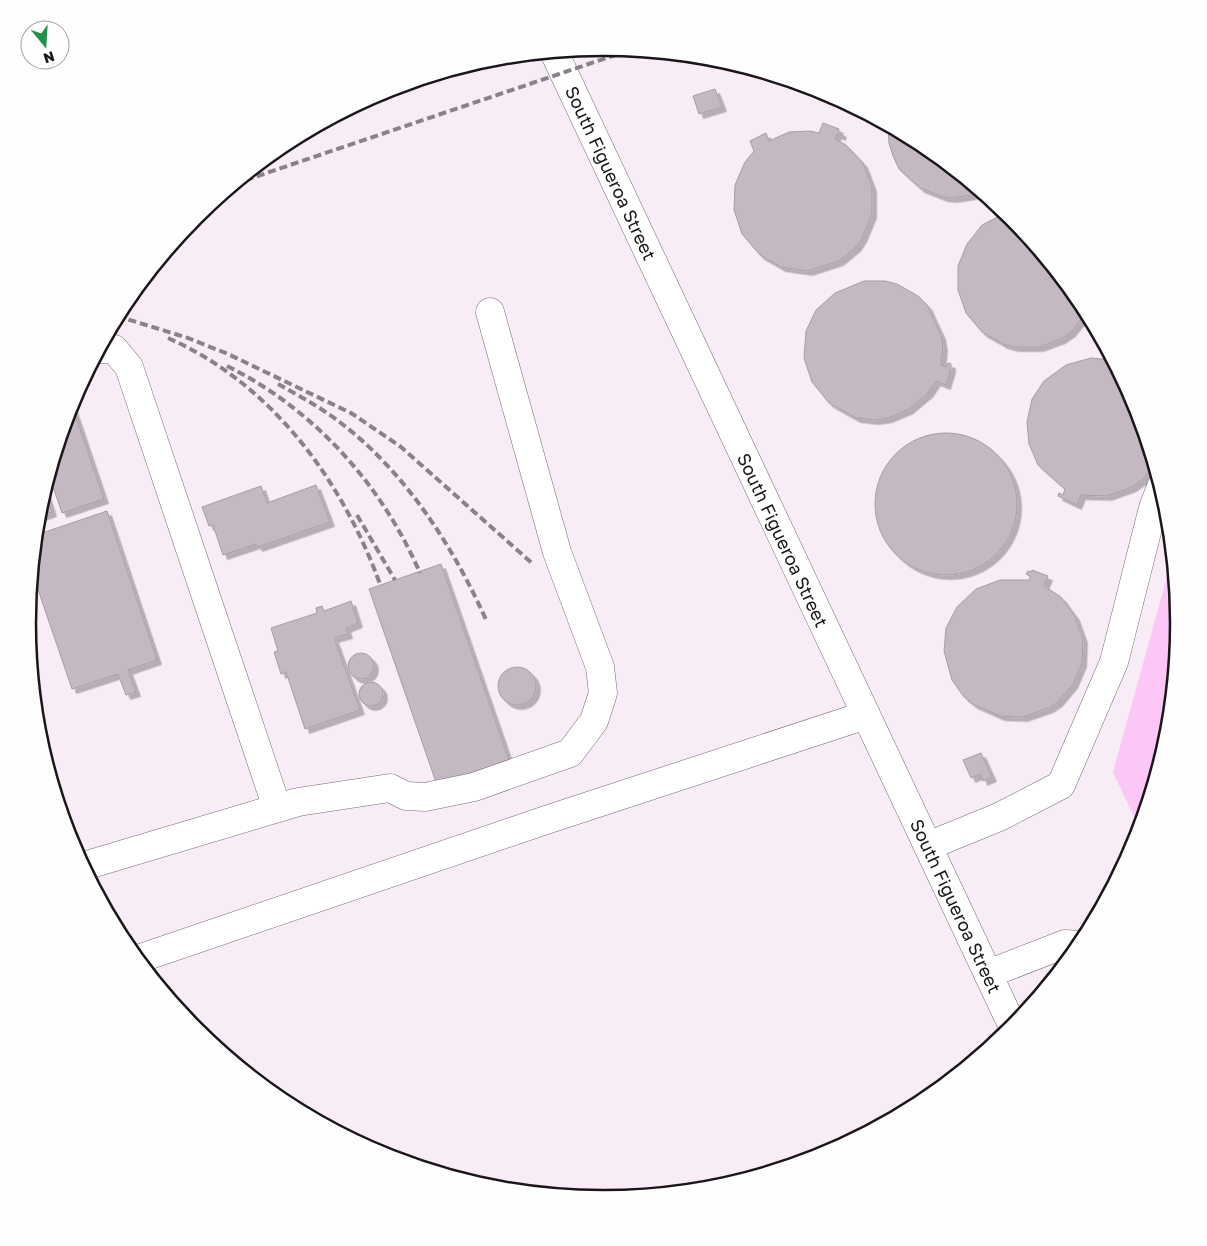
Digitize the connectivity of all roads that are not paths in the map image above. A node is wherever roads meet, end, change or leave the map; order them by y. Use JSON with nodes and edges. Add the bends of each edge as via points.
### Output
{"nodes":[{"id":1,"x":557,"y":58,"type":"edge"},
{"id":2,"x":490,"y":312,"type":"dead end"},
{"id":3,"x":107,"y":350,"type":"edge"},
{"id":4,"x":1157,"y":498,"type":"edge"},
{"id":5,"x":866,"y":715,"type":"junction"},
{"id":6,"x":276,"y":808,"type":"junction"},
{"id":7,"x":928,"y":846,"type":"junction"},
{"id":8,"x":90,"y":864,"type":"edge"},
{"id":9,"x":1071,"y":944,"type":"edge"},
{"id":10,"x":145,"y":957,"type":"edge"},
{"id":11,"x":988,"y":974,"type":"junction"},
{"id":12,"x":1009,"y":1019,"type":"edge"}],
"edges":[{"from":1,"to":5,"type":"main road","name":"South Figueroa Street"},
{"from":2,"to":6,"type":"main road","via":[[557,552],[600,667],[603,693],[594,721],[570,753],[474,786],[425,797],[406,796],[390,788]]},
{"from":3,"to":6,"type":"main road","via":[[114,349],[129,367]]},
{"from":4,"to":7,"type":"main road","via":[[1114,662],[1061,784],[998,817]]},
{"from":5,"to":7,"type":"main road","name":"South Figueroa Street"},
{"from":5,"to":10,"type":"main road"},
{"from":6,"to":8,"type":"main road"},
{"from":7,"to":11,"type":"main road","name":"South Figueroa Street"},
{"from":9,"to":11,"type":"main road"},
{"from":11,"to":12,"type":"main road","name":"South Figueroa Street"}]}
